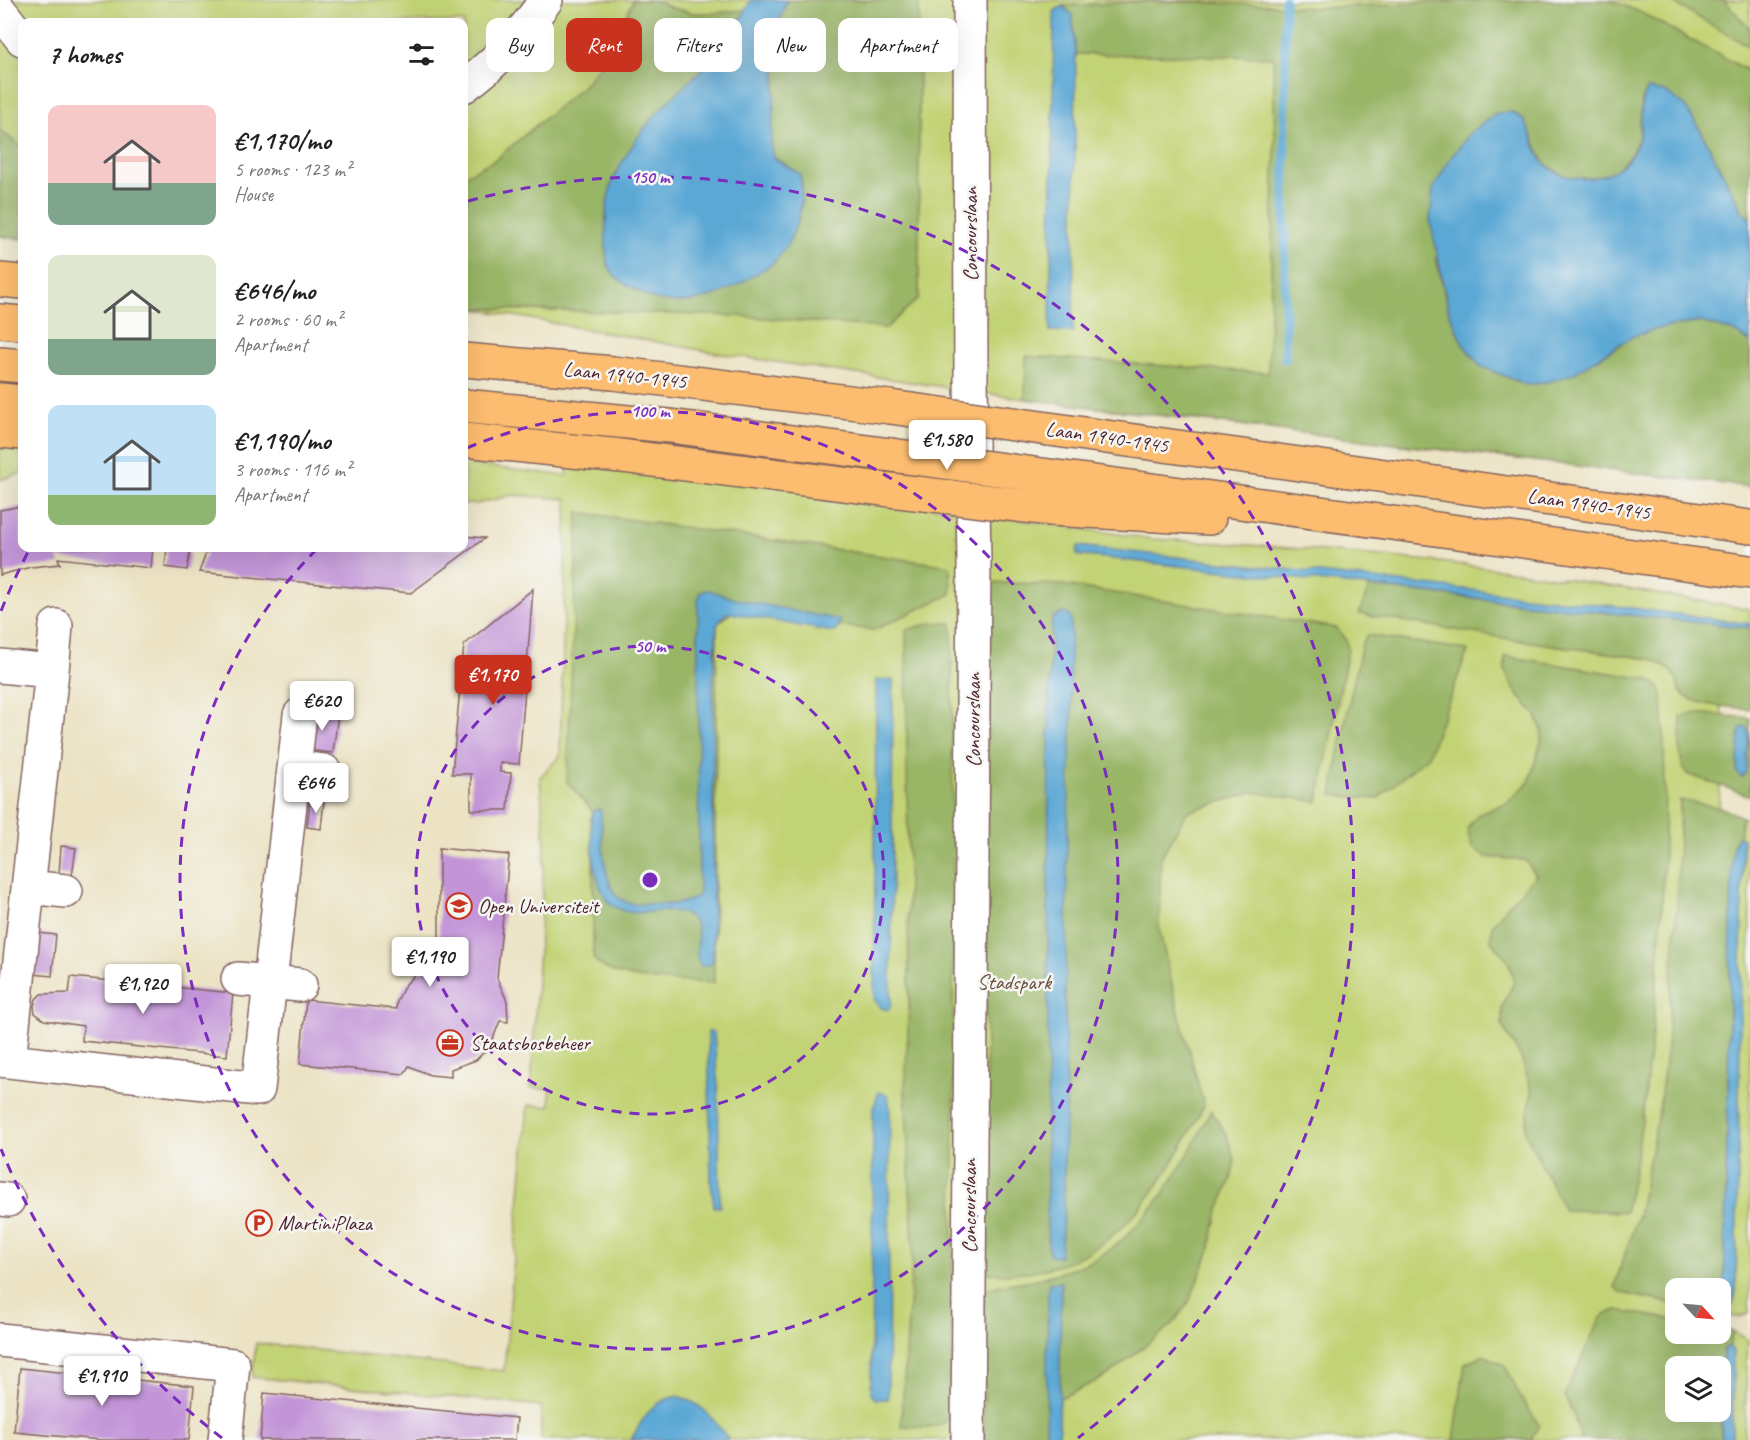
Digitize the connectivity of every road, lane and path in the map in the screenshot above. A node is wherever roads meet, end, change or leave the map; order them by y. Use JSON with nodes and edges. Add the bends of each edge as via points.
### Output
{"nodes":[{"id":1,"x":546,"y":0,"type":"edge"},
{"id":2,"x":970,"y":0,"type":"edge"},
{"id":3,"x":0,"y":11,"type":"edge"},
{"id":4,"x":18,"y":34,"type":"edge"},
{"id":5,"x":468,"y":83,"type":"edge"},
{"id":6,"x":0,"y":280,"type":"edge"},
{"id":7,"x":18,"y":282,"type":"edge"},
{"id":8,"x":0,"y":321,"type":"edge"},
{"id":9,"x":18,"y":322,"type":"edge"},
{"id":10,"x":468,"y":343,"type":"edge"},
{"id":11,"x":468,"y":360,"type":"edge"},
{"id":12,"x":0,"y":364,"type":"edge"},
{"id":13,"x":18,"y":366,"type":"edge"},
{"id":14,"x":613,"y":373,"type":"junction"},
{"id":15,"x":0,"y":400,"type":"edge"},
{"id":16,"x":18,"y":402,"type":"edge"},
{"id":17,"x":468,"y":406,"type":"edge"},
{"id":18,"x":0,"y":430,"type":"edge"},
{"id":19,"x":18,"y":432,"type":"edge"},
{"id":20,"x":468,"y":441,"type":"edge"},
{"id":21,"x":1750,"y":526,"type":"edge"},
{"id":22,"x":1454,"y":532,"type":"junction"},
{"id":23,"x":1750,"y":572,"type":"edge"},
{"id":24,"x":56,"y":626,"type":"dead end"},
{"id":25,"x":0,"y":666,"type":"edge"},
{"id":26,"x":52,"y":671,"type":"junction"},
{"id":27,"x":300,"y":716,"type":"dead end"},
{"id":28,"x":28,"y":887,"type":"junction"},
{"id":29,"x":66,"y":891,"type":"dead end"},
{"id":30,"x":10,"y":963,"type":"edge"},
{"id":31,"x":238,"y":979,"type":"dead end"},
{"id":32,"x":285,"y":983,"type":"junction"},
{"id":33,"x":4,"y":1060,"type":"edge"},
{"id":34,"x":0,"y":1340,"type":"edge"},
{"id":35,"x":225,"y":1440,"type":"edge"},
{"id":36,"x":968,"y":1440,"type":"edge"}],
"edges":[{"from":1,"to":5,"type":"street","via":[[503,53]]},
{"from":2,"to":36,"type":"street","name":"Concourslaan","via":[[974,574]]},
{"from":3,"to":4,"type":"street"},
{"from":6,"to":7,"type":"highway"},
{"from":8,"to":9,"type":"highway"},
{"from":10,"to":14,"type":"highway"},
{"from":11,"to":14,"type":"highway","name":"Laan 1940-1945"},
{"from":12,"to":13,"type":"highway"},
{"from":14,"to":21,"type":"highway","name":"Laan 1940-1945","bridge":true,"via":[[890,407]]},
{"from":15,"to":16,"type":"highway"},
{"from":17,"to":22,"type":"highway","bridge":true,"via":[[670,426]]},
{"from":18,"to":19,"type":"highway"},
{"from":20,"to":22,"type":"highway","bridge":true,"via":[[1051,508]]},
{"from":22,"to":23,"type":"highway"},
{"from":24,"to":26,"type":"street"},
{"from":25,"to":26,"type":"street"},
{"from":26,"to":28,"type":"street","via":[[22,816]]},
{"from":27,"to":32,"type":"street","via":[[309,769]]},
{"from":28,"to":29,"type":"street"},
{"from":28,"to":30,"type":"street"},
{"from":30,"to":33,"type":"street"},
{"from":31,"to":32,"type":"street"},
{"from":32,"to":33,"type":"street","via":[[258,1089]]},
{"from":34,"to":35,"type":"street","via":[[233,1365]]}]}
